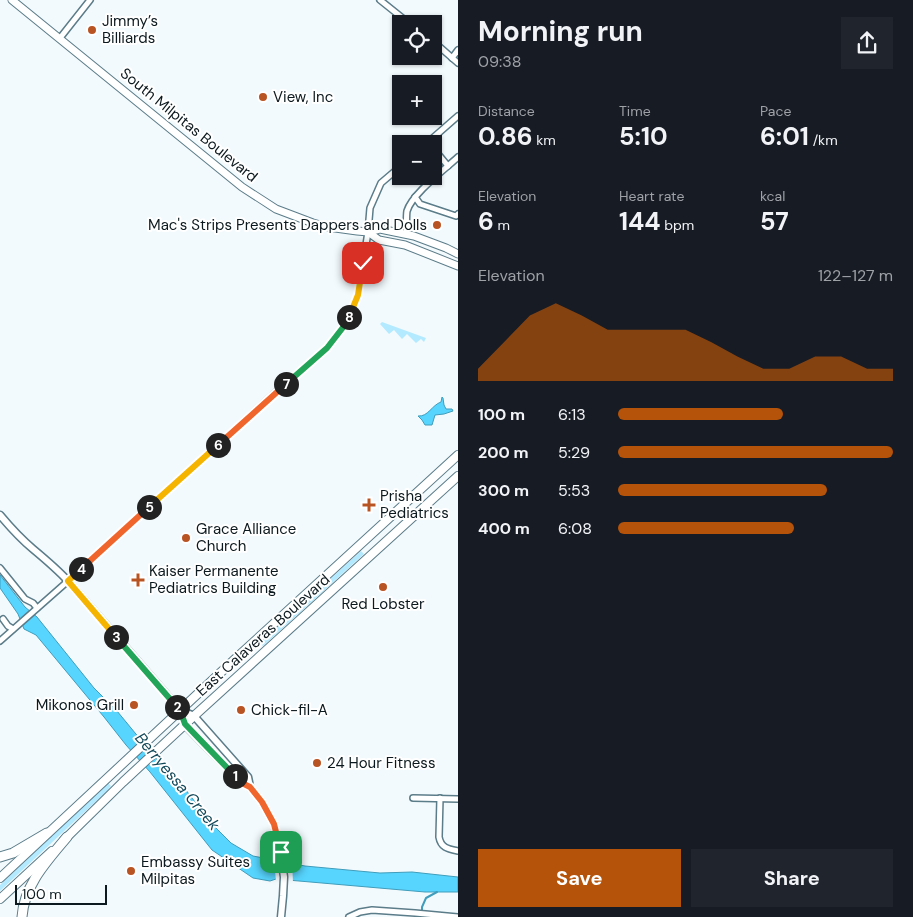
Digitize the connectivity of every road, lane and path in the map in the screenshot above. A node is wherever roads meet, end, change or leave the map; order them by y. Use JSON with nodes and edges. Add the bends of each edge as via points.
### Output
{"nodes":[{"id":1,"x":12,"y":0,"type":"edge"},
{"id":2,"x":90,"y":0,"type":"edge"},
{"id":3,"x":380,"y":0,"type":"edge"},
{"id":4,"x":399,"y":15,"type":"edge"},
{"id":5,"x":60,"y":38,"type":"junction"},
{"id":6,"x":442,"y":49,"type":"edge"},
{"id":7,"x":458,"y":50,"type":"edge"},
{"id":8,"x":452,"y":58,"type":"junction"},
{"id":9,"x":458,"y":63,"type":"edge"},
{"id":10,"x":458,"y":116,"type":"edge"},
{"id":11,"x":437,"y":135,"type":"edge"},
{"id":12,"x":458,"y":157,"type":"edge"},
{"id":13,"x":442,"y":159,"type":"edge"},
{"id":14,"x":448,"y":166,"type":"junction"},
{"id":15,"x":392,"y":174,"type":"edge"},
{"id":16,"x":415,"y":197,"type":"junction"},
{"id":17,"x":458,"y":214,"type":"edge"},
{"id":18,"x":368,"y":232,"type":"junction"},
{"id":19,"x":406,"y":234,"type":"junction"},
{"id":20,"x":458,"y":254,"type":"edge"},
{"id":21,"x":458,"y":266,"type":"edge"},
{"id":22,"x":458,"y":454,"type":"edge"},
{"id":23,"x":458,"y":476,"type":"edge"},
{"id":24,"x":0,"y":515,"type":"edge"},
{"id":25,"x":0,"y":568,"type":"edge"},
{"id":26,"x":68,"y":581,"type":"junction"},
{"id":27,"x":36,"y":608,"type":"junction"},
{"id":28,"x":3,"y":618,"type":"dead end"},
{"id":29,"x":14,"y":628,"type":"junction"},
{"id":30,"x":0,"y":640,"type":"edge"},
{"id":31,"x":180,"y":710,"type":"junction"},
{"id":32,"x":194,"y":716,"type":"junction"},
{"id":33,"x":185,"y":724,"type":"junction"},
{"id":34,"x":250,"y":787,"type":"junction"},
{"id":35,"x":413,"y":798,"type":"dead end"},
{"id":36,"x":440,"y":798,"type":"junction"},
{"id":37,"x":458,"y":799,"type":"edge"},
{"id":38,"x":47,"y":833,"type":"junction"},
{"id":39,"x":67,"y":837,"type":"junction"},
{"id":40,"x":458,"y":850,"type":"edge"},
{"id":41,"x":0,"y":857,"type":"edge"},
{"id":42,"x":0,"y":878,"type":"edge"},
{"id":43,"x":0,"y":899,"type":"edge"},
{"id":44,"x":22,"y":917,"type":"edge"},
{"id":45,"x":281,"y":917,"type":"edge"},
{"id":46,"x":349,"y":917,"type":"edge"},
{"id":47,"x":458,"y":917,"type":"edge"}],
"edges":[{"from":1,"to":5,"type":"main road","name":"South Milpitas Boulevard"},
{"from":2,"to":5,"type":"street"},
{"from":3,"to":4,"type":"street"},
{"from":5,"to":18,"type":"main road","name":"South Milpitas Boulevard","via":[[242,187],[276,208],[320,225]]},
{"from":6,"to":8,"type":"street"},
{"from":7,"to":8,"type":"street"},
{"from":8,"to":9,"type":"street"},
{"from":10,"to":11,"type":"street"},
{"from":12,"to":14,"type":"street"},
{"from":13,"to":14,"type":"street"},
{"from":14,"to":16,"type":"street"},
{"from":15,"to":18,"type":"street","via":[[381,183],[370,208]]},
{"from":16,"to":17,"type":"street","via":[[420,204]]},
{"from":16,"to":19,"type":"street","via":[[406,213]]},
{"from":18,"to":19,"type":"main road","name":"South Milpitas Boulevard","via":[[380,230]]},
{"from":18,"to":21,"type":"main road","name":"South Milpitas Boulevard","via":[[379,240],[405,245]]},
{"from":18,"to":26,"type":"street","via":[[358,295],[348,321],[327,348]]},
{"from":19,"to":20,"type":"main road","name":"South Milpitas Boulevard"},
{"from":22,"to":31,"type":"highway","name":"East Calaveras Boulevard"},
{"from":23,"to":32,"type":"highway","name":"East Calaveras Boulevard"},
{"from":24,"to":26,"type":"street"},
{"from":25,"to":27,"type":"street"},
{"from":26,"to":27,"type":"street"},
{"from":26,"to":31,"type":"street"},
{"from":27,"to":29,"type":"street"},
{"from":28,"to":29,"type":"street","via":[[8,626]]},
{"from":29,"to":30,"type":"street"},
{"from":31,"to":32,"type":"street"},
{"from":31,"to":33,"type":"street"},
{"from":31,"to":38,"type":"highway","name":"East Calaveras Boulevard"},
{"from":32,"to":33,"type":"highway","name":"East Calaveras Boulevard"},
{"from":32,"to":34,"type":"street","via":[[248,777]]},
{"from":33,"to":34,"type":"street","via":[[242,783]]},
{"from":33,"to":39,"type":"highway","name":"East Calaveras Boulevard"},
{"from":34,"to":45,"type":"street","via":[[274,824],[281,852],[284,877]]},
{"from":35,"to":36,"type":"street"},
{"from":36,"to":37,"type":"street"},
{"from":36,"to":40,"type":"street","via":[[440,842],[446,848]]},
{"from":38,"to":41,"type":"highway"},
{"from":38,"to":42,"type":"highway","name":"East Calaveras Boulevard"},
{"from":39,"to":43,"type":"highway","name":"East Calaveras Boulevard"},
{"from":39,"to":44,"type":"highway","via":[[39,870],[24,900]]},
{"from":46,"to":47,"type":"street","via":[[372,910]]}]}
